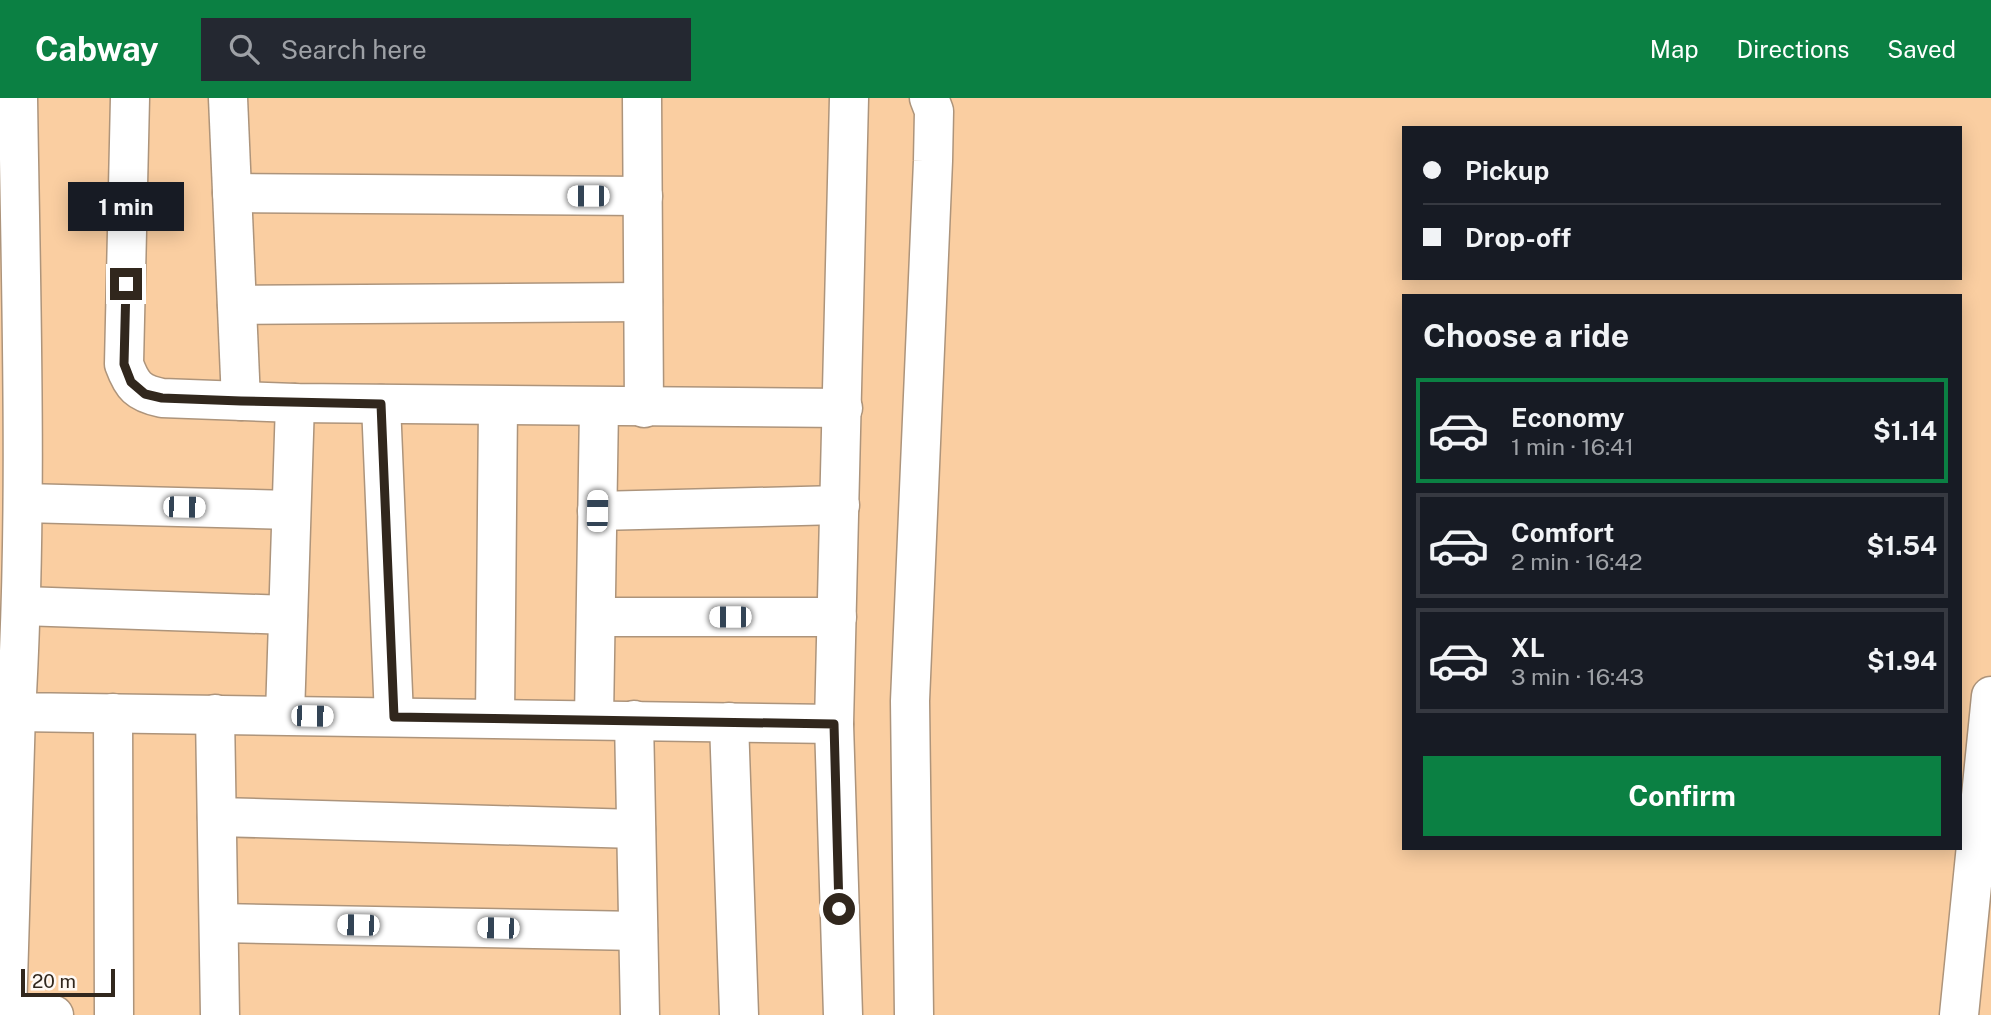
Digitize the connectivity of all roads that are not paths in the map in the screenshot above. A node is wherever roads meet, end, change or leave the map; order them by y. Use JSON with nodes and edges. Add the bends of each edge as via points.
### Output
{"nodes":[{"id":1,"x":18,"y":98,"type":"edge"},
{"id":2,"x":130,"y":98,"type":"edge"},
{"id":3,"x":228,"y":98,"type":"edge"},
{"id":4,"x":642,"y":98,"type":"edge"},
{"id":5,"x":849,"y":98,"type":"edge"},
{"id":6,"x":929,"y":98,"type":"edge"},
{"id":7,"x":232,"y":193,"type":"junction"},
{"id":8,"x":643,"y":196,"type":"junction"},
{"id":9,"x":643,"y":302,"type":"junction"},
{"id":10,"x":237,"y":305,"type":"junction"},
{"id":11,"x":241,"y":401,"type":"junction"},
{"id":12,"x":295,"y":403,"type":"junction"},
{"id":13,"x":381,"y":404,"type":"junction"},
{"id":14,"x":498,"y":406,"type":"junction"},
{"id":15,"x":599,"y":407,"type":"junction"},
{"id":16,"x":644,"y":408,"type":"junction"},
{"id":17,"x":843,"y":408,"type":"junction"},
{"id":18,"x":23,"y":503,"type":"junction"},
{"id":19,"x":840,"y":505,"type":"junction"},
{"id":20,"x":291,"y":510,"type":"junction"},
{"id":21,"x":597,"y":511,"type":"junction"},
{"id":22,"x":22,"y":606,"type":"junction"},
{"id":23,"x":288,"y":615,"type":"junction"},
{"id":24,"x":596,"y":617,"type":"junction"},
{"id":25,"x":837,"y":617,"type":"junction"},
{"id":26,"x":1991,"y":696,"type":"edge"},
{"id":27,"x":8,"y":711,"type":"edge"},
{"id":28,"x":113,"y":713,"type":"junction"},
{"id":29,"x":215,"y":714,"type":"junction"},
{"id":30,"x":285,"y":716,"type":"junction"},
{"id":31,"x":394,"y":717,"type":"junction"},
{"id":32,"x":495,"y":718,"type":"junction"},
{"id":33,"x":594,"y":719,"type":"junction"},
{"id":34,"x":634,"y":720,"type":"junction"},
{"id":35,"x":729,"y":722,"type":"junction"},
{"id":36,"x":834,"y":724,"type":"junction"},
{"id":37,"x":217,"y":817,"type":"junction"},
{"id":38,"x":636,"y":829,"type":"junction"},
{"id":39,"x":219,"y":922,"type":"junction"},
{"id":40,"x":638,"y":931,"type":"junction"},
{"id":41,"x":7,"y":1014,"type":"edge"},
{"id":42,"x":54,"y":1015,"type":"edge"},
{"id":43,"x":114,"y":1015,"type":"edge"},
{"id":44,"x":220,"y":1015,"type":"edge"},
{"id":45,"x":640,"y":1015,"type":"edge"},
{"id":46,"x":739,"y":1015,"type":"edge"},
{"id":47,"x":843,"y":1015,"type":"edge"},
{"id":48,"x":914,"y":1015,"type":"edge"},
{"id":49,"x":1959,"y":1015,"type":"edge"}],
"edges":[{"from":1,"to":18,"type":"lane"},
{"from":2,"to":11,"type":"lane","via":[[124,364],[131,382],[145,394]]},
{"from":3,"to":7,"type":"lane"},
{"from":4,"to":8,"type":"lane"},
{"from":5,"to":17,"type":"lane"},
{"from":6,"to":48,"type":"lane","via":[[934,111],[933,160],[910,701]]},
{"from":7,"to":8,"type":"lane"},
{"from":7,"to":10,"type":"lane"},
{"from":8,"to":9,"type":"lane"},
{"from":9,"to":10,"type":"lane"},
{"from":9,"to":16,"type":"lane"},
{"from":10,"to":11,"type":"lane"},
{"from":11,"to":12,"type":"lane"},
{"from":12,"to":13,"type":"lane"},
{"from":12,"to":20,"type":"lane"},
{"from":13,"to":14,"type":"lane"},
{"from":13,"to":31,"type":"lane"},
{"from":14,"to":15,"type":"lane"},
{"from":14,"to":32,"type":"lane"},
{"from":15,"to":16,"type":"lane"},
{"from":15,"to":21,"type":"lane"},
{"from":16,"to":17,"type":"lane"},
{"from":17,"to":19,"type":"lane"},
{"from":18,"to":20,"type":"lane"},
{"from":18,"to":22,"type":"lane"},
{"from":19,"to":21,"type":"lane"},
{"from":19,"to":25,"type":"lane"},
{"from":20,"to":23,"type":"lane"},
{"from":21,"to":24,"type":"lane"},
{"from":22,"to":23,"type":"lane"},
{"from":22,"to":27,"type":"lane"},
{"from":23,"to":30,"type":"lane"},
{"from":24,"to":25,"type":"lane"},
{"from":24,"to":33,"type":"lane"},
{"from":25,"to":36,"type":"lane"},
{"from":26,"to":49,"type":"lane"},
{"from":27,"to":28,"type":"lane"},
{"from":27,"to":41,"type":"lane"},
{"from":28,"to":29,"type":"lane"},
{"from":28,"to":43,"type":"lane"},
{"from":29,"to":30,"type":"lane"},
{"from":29,"to":37,"type":"lane"},
{"from":30,"to":31,"type":"lane"},
{"from":31,"to":32,"type":"lane"},
{"from":32,"to":33,"type":"lane"},
{"from":33,"to":34,"type":"lane"},
{"from":34,"to":35,"type":"lane"},
{"from":34,"to":38,"type":"lane"},
{"from":35,"to":36,"type":"lane"},
{"from":35,"to":46,"type":"lane"},
{"from":36,"to":47,"type":"lane"},
{"from":37,"to":38,"type":"lane"},
{"from":37,"to":39,"type":"lane"},
{"from":38,"to":40,"type":"lane"},
{"from":39,"to":40,"type":"lane"},
{"from":39,"to":44,"type":"lane"},
{"from":40,"to":45,"type":"lane"},
{"from":41,"to":42,"type":"lane"}]}
